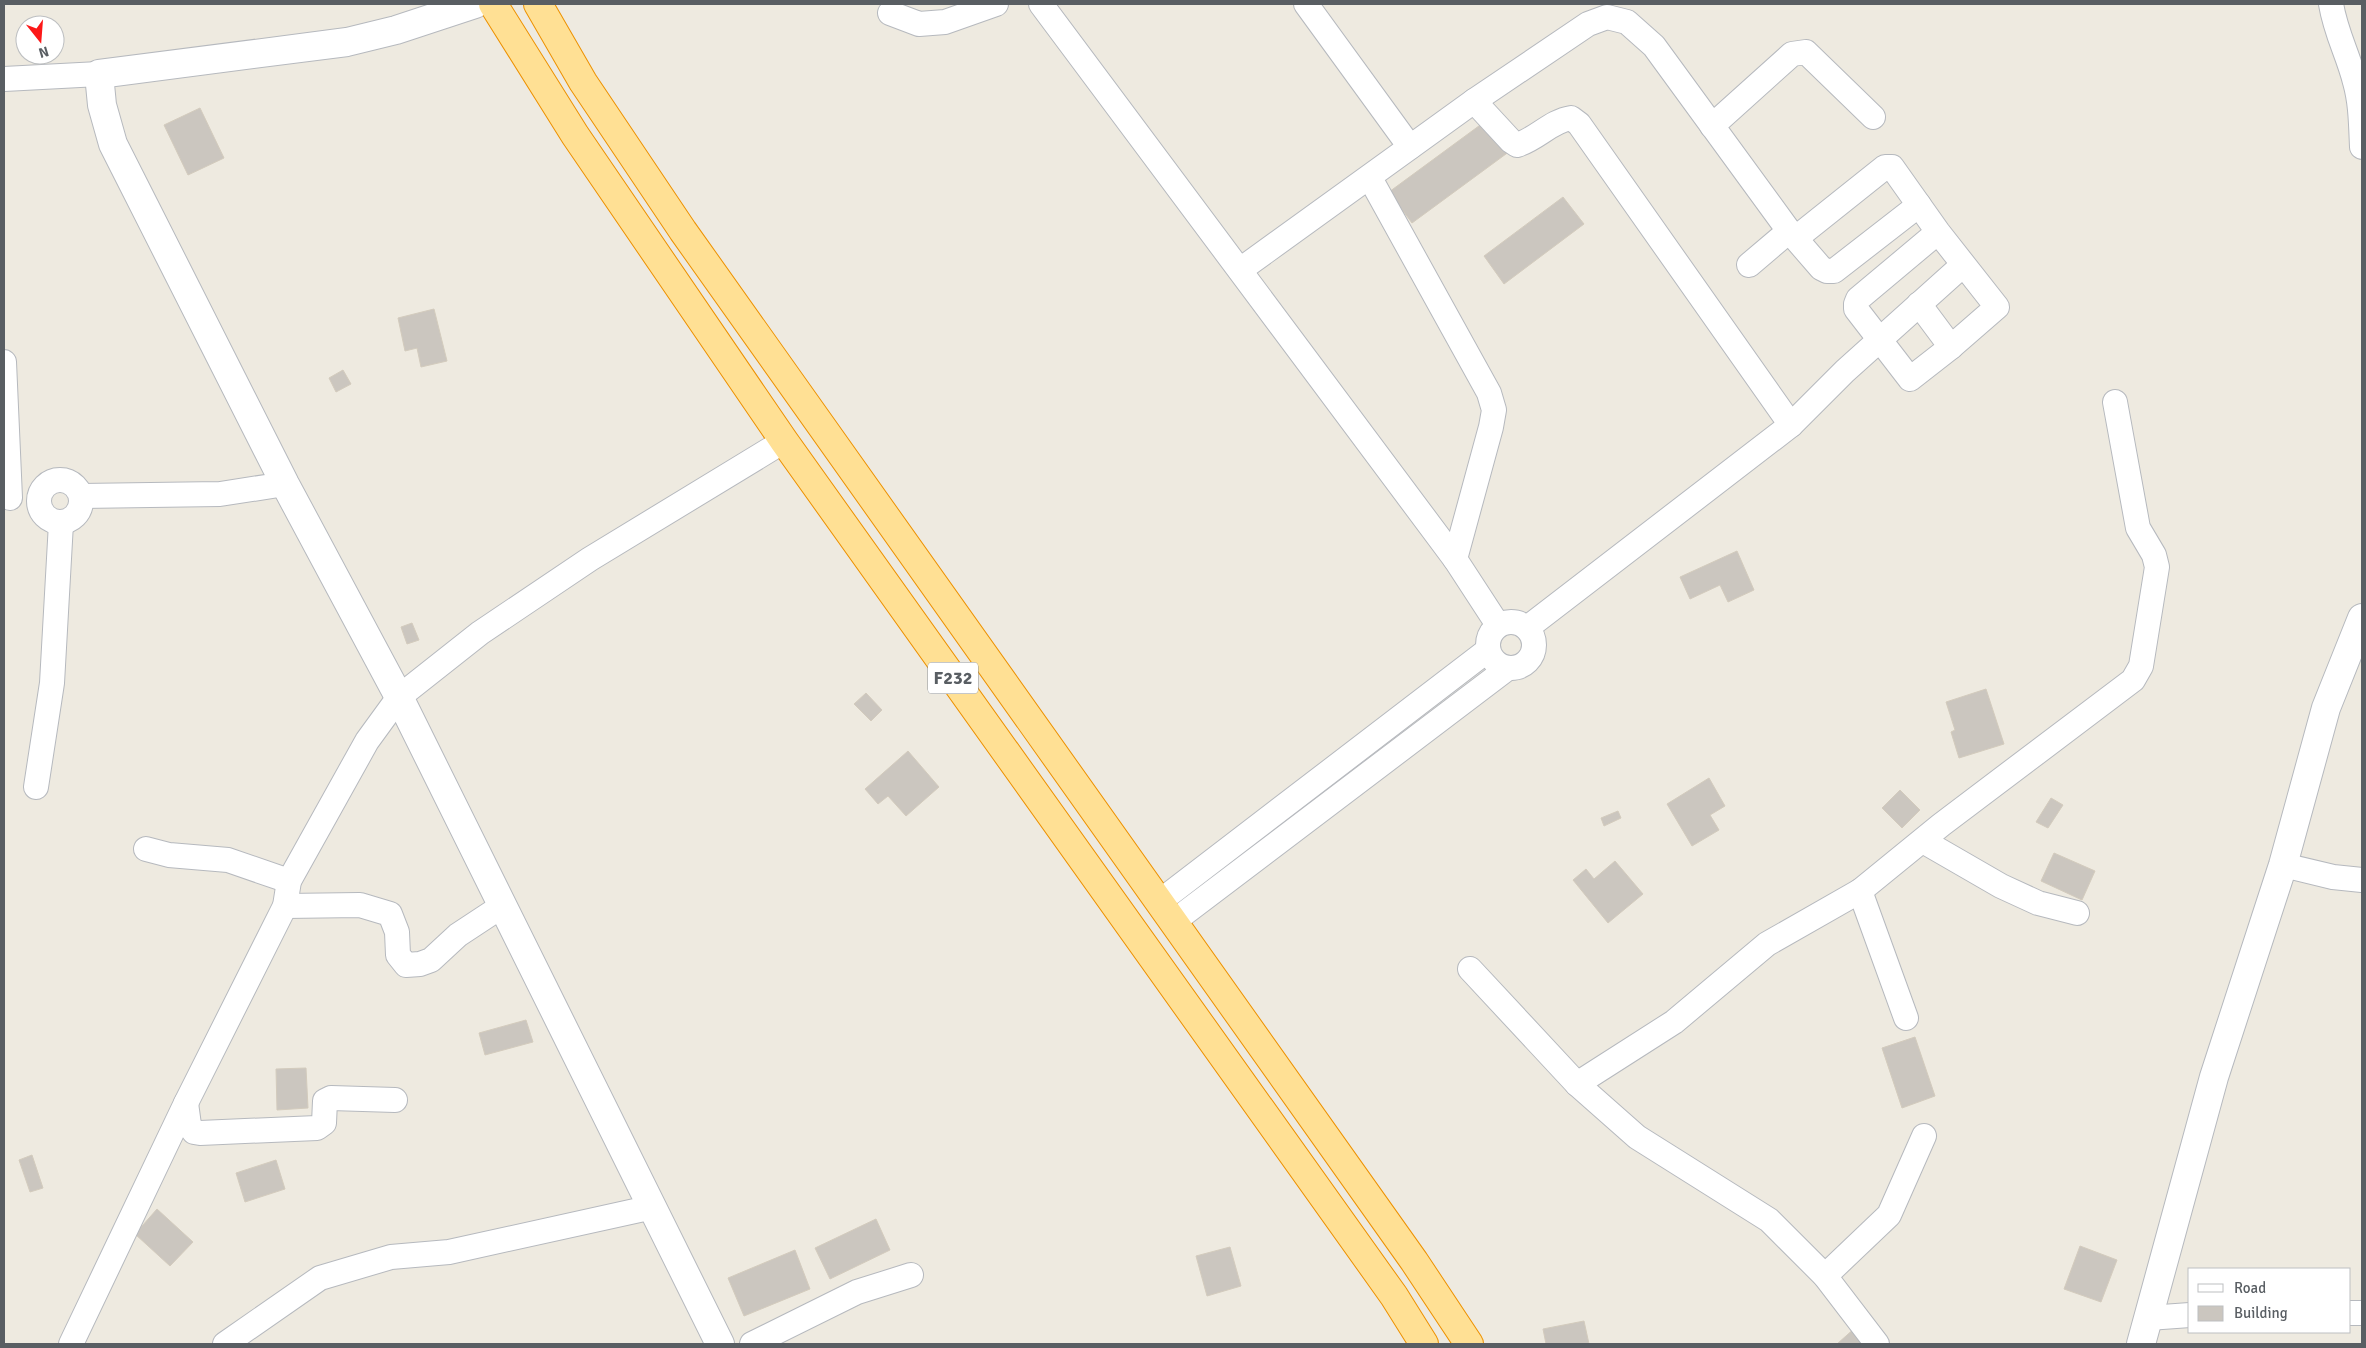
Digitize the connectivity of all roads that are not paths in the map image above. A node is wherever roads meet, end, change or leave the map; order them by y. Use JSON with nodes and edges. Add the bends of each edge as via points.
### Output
{"nodes":[{"id":1,"x":475,"y":4,"type":"edge"},
{"id":2,"x":493,"y":4,"type":"edge"},
{"id":3,"x":538,"y":4,"type":"edge"},
{"id":4,"x":996,"y":4,"type":"edge"},
{"id":5,"x":1041,"y":4,"type":"edge"},
{"id":6,"x":1306,"y":4,"type":"edge"},
{"id":7,"x":2332,"y":4,"type":"edge"},
{"id":8,"x":890,"y":13,"type":"dead end"},
{"id":9,"x":99,"y":74,"type":"junction"},
{"id":10,"x":4,"y":79,"type":"edge"},
{"id":11,"x":1474,"y":101,"type":"junction"},
{"id":12,"x":1873,"y":117,"type":"dead end"},
{"id":13,"x":1712,"y":126,"type":"junction"},
{"id":14,"x":2362,"y":147,"type":"edge"},
{"id":15,"x":1410,"y":148,"type":"junction"},
{"id":16,"x":1370,"y":178,"type":"junction"},
{"id":17,"x":1919,"y":205,"type":"junction"},
{"id":18,"x":1938,"y":232,"type":"junction"},
{"id":19,"x":1792,"y":234,"type":"junction"},
{"id":20,"x":1872,"y":243,"type":"junction"},
{"id":21,"x":1749,"y":265,"type":"dead end"},
{"id":22,"x":1964,"y":265,"type":"junction"},
{"id":23,"x":1240,"y":270,"type":"junction"},
{"id":24,"x":1893,"y":270,"type":"junction"},
{"id":25,"x":1919,"y":304,"type":"junction"},
{"id":26,"x":1881,"y":340,"type":"junction"},
{"id":27,"x":1951,"y":347,"type":"junction"},
{"id":28,"x":4,"y":362,"type":"edge"},
{"id":29,"x":2114,"y":402,"type":"dead end"},
{"id":30,"x":1791,"y":425,"type":"junction"},
{"id":31,"x":784,"y":441,"type":"junction"},
{"id":32,"x":285,"y":484,"type":"junction"},
{"id":33,"x":81,"y":496,"type":"junction"},
{"id":34,"x":7,"y":498,"type":"edge"},
{"id":35,"x":39,"y":499,"type":"junction"},
{"id":36,"x":61,"y":523,"type":"junction"},
{"id":37,"x":1454,"y":560,"type":"junction"},
{"id":38,"x":2362,"y":618,"type":"edge"},
{"id":39,"x":1498,"y":625,"type":"junction"},
{"id":40,"x":1527,"y":628,"type":"junction"},
{"id":41,"x":1488,"y":650,"type":"junction"},
{"id":42,"x":1508,"y":668,"type":"junction"},
{"id":43,"x":399,"y":697,"type":"junction"},
{"id":44,"x":36,"y":787,"type":"dead end"},
{"id":45,"x":1923,"y":841,"type":"junction"},
{"id":46,"x":146,"y":849,"type":"dead end"},
{"id":47,"x":2284,"y":865,"type":"junction"},
{"id":48,"x":2362,"y":880,"type":"edge"},
{"id":49,"x":289,"y":881,"type":"junction"},
{"id":50,"x":1860,"y":891,"type":"junction"},
{"id":51,"x":285,"y":906,"type":"junction"},
{"id":52,"x":502,"y":906,"type":"junction"},
{"id":53,"x":1166,"y":912,"type":"junction"},
{"id":54,"x":2077,"y":913,"type":"dead end"},
{"id":55,"x":1470,"y":969,"type":"dead end"},
{"id":56,"x":1906,"y":1018,"type":"dead end"},
{"id":57,"x":1577,"y":1084,"type":"junction"},
{"id":58,"x":395,"y":1100,"type":"dead end"},
{"id":59,"x":186,"y":1103,"type":"junction"},
{"id":60,"x":1924,"y":1136,"type":"dead end"},
{"id":61,"x":653,"y":1207,"type":"junction"},
{"id":62,"x":911,"y":1275,"type":"dead end"},
{"id":63,"x":1825,"y":1276,"type":"junction"},
{"id":64,"x":2188,"y":1315,"type":"edge"},
{"id":65,"x":2148,"y":1318,"type":"junction"},
{"id":66,"x":71,"y":1344,"type":"edge"},
{"id":67,"x":225,"y":1344,"type":"edge"},
{"id":68,"x":720,"y":1344,"type":"edge"},
{"id":69,"x":752,"y":1344,"type":"edge"},
{"id":70,"x":1424,"y":1344,"type":"edge"},
{"id":71,"x":1468,"y":1344,"type":"edge"},
{"id":72,"x":1877,"y":1344,"type":"edge"},
{"id":73,"x":2141,"y":1344,"type":"edge"}],
"edges":[{"from":1,"to":9,"type":"street","via":[[347,42]]},
{"from":2,"to":31,"type":"highway","number":"F232","via":[[575,135]]},
{"from":3,"to":53,"type":"highway","number":"F232","via":[[582,82],[683,232]]},
{"from":4,"to":8,"type":"street","via":[[944,22],[919,24]]},
{"from":5,"to":23,"type":"street"},
{"from":6,"to":15,"type":"street"},
{"from":7,"to":14,"type":"street","via":[[2335,28],[2359,98]]},
{"from":9,"to":10,"type":"street"},
{"from":9,"to":32,"type":"street","via":[[102,105],[113,144]]},
{"from":11,"to":13,"type":"street","via":[[1588,24],[1606,17],[1627,22],[1644,34]]},
{"from":11,"to":15,"type":"street"},
{"from":11,"to":30,"type":"street","via":[[1517,145],[1561,119],[1571,118],[1579,124]]},
{"from":12,"to":13,"type":"street","via":[[1806,52],[1799,52],[1792,54]]},
{"from":13,"to":19,"type":"street"},
{"from":15,"to":16,"type":"street"},
{"from":16,"to":23,"type":"street"},
{"from":16,"to":37,"type":"street","via":[[1489,393],[1494,410]]},
{"from":17,"to":18,"type":"street"},
{"from":17,"to":19,"type":"street","via":[[1892,167],[1885,167]]},
{"from":17,"to":20,"type":"street"},
{"from":18,"to":22,"type":"street"},
{"from":18,"to":24,"type":"street"},
{"from":19,"to":20,"type":"street","via":[[1827,271],[1834,271]]},
{"from":19,"to":21,"type":"street"},
{"from":20,"to":24,"type":"street"},
{"from":22,"to":25,"type":"street"},
{"from":22,"to":27,"type":"street","via":[[1997,307]]},
{"from":23,"to":37,"type":"street"},
{"from":24,"to":26,"type":"street","via":[[1856,304],[1856,309]]},
{"from":25,"to":26,"type":"street"},
{"from":25,"to":27,"type":"street"},
{"from":26,"to":27,"type":"street","via":[[1910,379]]},
{"from":26,"to":30,"type":"street"},
{"from":28,"to":34,"type":"street"},
{"from":29,"to":45,"type":"street","via":[[2138,528],[2157,566],[2141,666],[2133,680],[2107,702]]},
{"from":30,"to":40,"type":"street"},
{"from":31,"to":43,"type":"street","via":[[590,559],[480,634]]},
{"from":31,"to":70,"type":"highway","number":"F232","via":[[1394,1296]]},
{"from":32,"to":33,"type":"street","via":[[220,494]]},
{"from":32,"to":43,"type":"street"},
{"from":33,"to":35,"type":"street","via":[[73,484],[58,480],[47,484]]},
{"from":33,"to":36,"type":"street","via":[[78,514]]},
{"from":34,"to":35,"type":"street"},
{"from":35,"to":36,"type":"street","via":[[43,515]]},
{"from":36,"to":44,"type":"street","via":[[52,683]]},
{"from":37,"to":39,"type":"street"},
{"from":38,"to":47,"type":"street","via":[[2326,708]]},
{"from":39,"to":40,"type":"street","via":[[1513,621]]},
{"from":39,"to":41,"type":"street","via":[[1489,636]]},
{"from":40,"to":42,"type":"street","via":[[1534,641],[1532,654],[1522,665]]},
{"from":41,"to":42,"type":"street","via":[[1495,662]]},
{"from":41,"to":53,"type":"street"},
{"from":42,"to":53,"type":"street"},
{"from":43,"to":49,"type":"street","via":[[367,741]]},
{"from":43,"to":52,"type":"street"},
{"from":45,"to":50,"type":"street"},
{"from":45,"to":54,"type":"street","via":[[2001,886],[2038,903]]},
{"from":46,"to":49,"type":"street","via":[[169,855],[228,860]]},
{"from":47,"to":48,"type":"street","via":[[2333,877]]},
{"from":47,"to":65,"type":"street","via":[[2214,1077]]},
{"from":49,"to":51,"type":"street"},
{"from":50,"to":56,"type":"street"},
{"from":50,"to":57,"type":"street","via":[[1767,944],[1674,1022]]},
{"from":51,"to":52,"type":"street","via":[[360,905],[390,914],[397,932],[398,955],[406,965],[431,960],[458,935]]},
{"from":51,"to":59,"type":"street"},
{"from":52,"to":61,"type":"street"},
{"from":53,"to":71,"type":"highway","number":"F232","via":[[1414,1261]]},
{"from":55,"to":57,"type":"street"},
{"from":57,"to":63,"type":"street","via":[[1637,1136],[1769,1220]]},
{"from":58,"to":59,"type":"street","via":[[331,1098],[325,1101],[324,1123],[317,1128],[200,1133],[194,1132],[189,1124]]},
{"from":59,"to":66,"type":"street"},
{"from":60,"to":63,"type":"street","via":[[1889,1215]]},
{"from":61,"to":67,"type":"street","via":[[449,1252],[390,1257],[320,1278]]},
{"from":61,"to":68,"type":"street"},
{"from":62,"to":69,"type":"street","via":[[857,1292]]},
{"from":63,"to":72,"type":"street"},
{"from":64,"to":65,"type":"street"},
{"from":65,"to":73,"type":"street"}]}
